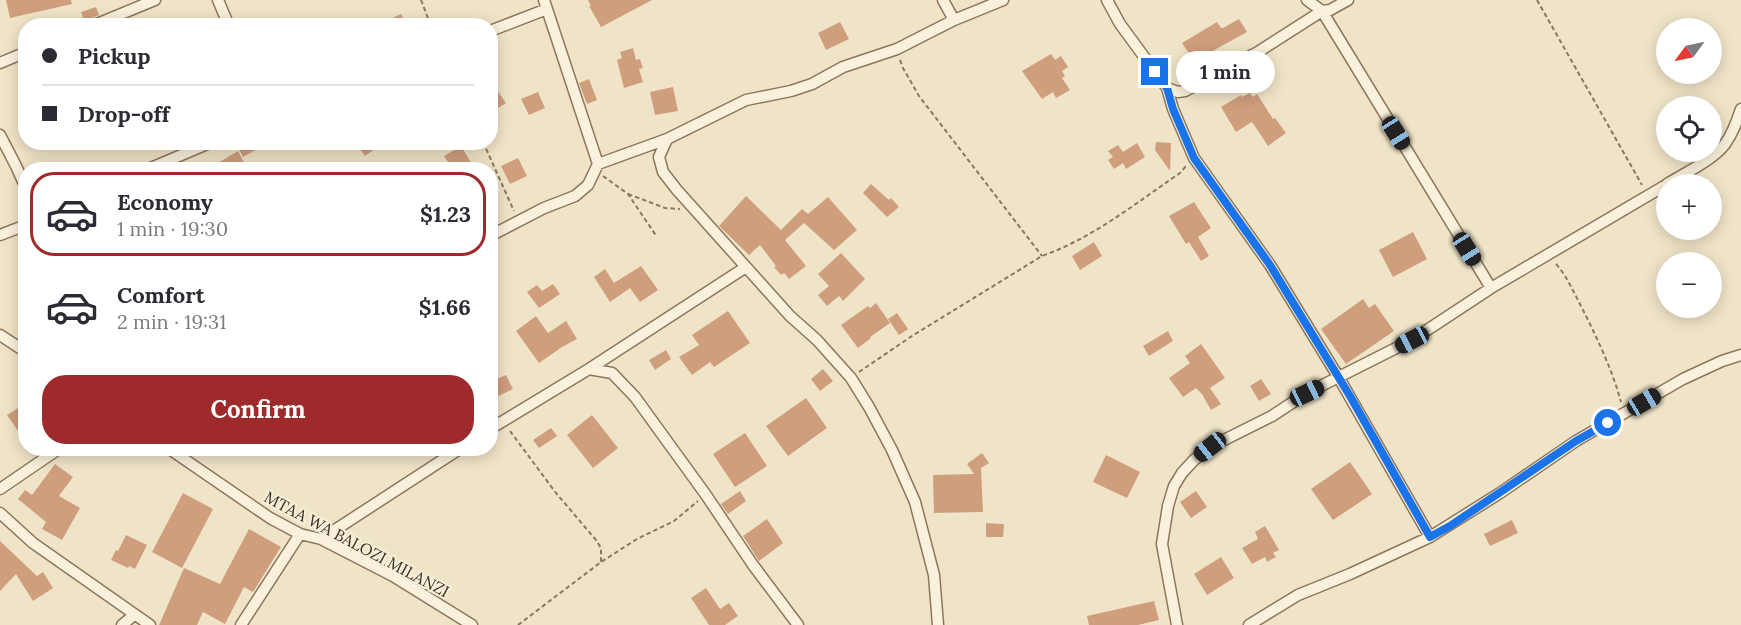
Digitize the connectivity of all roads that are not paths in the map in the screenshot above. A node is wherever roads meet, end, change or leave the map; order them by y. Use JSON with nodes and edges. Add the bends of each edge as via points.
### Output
{"nodes":[{"id":1,"x":155,"y":0,"type":"edge"},
{"id":2,"x":218,"y":0,"type":"edge"},
{"id":3,"x":943,"y":0,"type":"edge"},
{"id":4,"x":1003,"y":0,"type":"edge"},
{"id":5,"x":1107,"y":0,"type":"edge"},
{"id":6,"x":1307,"y":0,"type":"edge"},
{"id":7,"x":1348,"y":0,"type":"edge"},
{"id":8,"x":546,"y":4,"type":"edge"},
{"id":9,"x":1322,"y":11,"type":"junction"},
{"id":10,"x":111,"y":18,"type":"edge"},
{"id":11,"x":226,"y":18,"type":"edge"},
{"id":12,"x":954,"y":20,"type":"junction"},
{"id":13,"x":498,"y":27,"type":"edge"},
{"id":14,"x":18,"y":55,"type":"edge"},
{"id":15,"x":0,"y":63,"type":"edge"},
{"id":16,"x":1167,"y":88,"type":"junction"},
{"id":17,"x":1741,"y":109,"type":"edge"},
{"id":18,"x":0,"y":135,"type":"edge"},
{"id":19,"x":667,"y":139,"type":"junction"},
{"id":20,"x":193,"y":150,"type":"edge"},
{"id":21,"x":165,"y":162,"type":"edge"},
{"id":22,"x":597,"y":168,"type":"junction"},
{"id":23,"x":18,"y":170,"type":"edge"},
{"id":24,"x":1684,"y":174,"type":"edge"},
{"id":25,"x":1656,"y":191,"type":"edge"},
{"id":26,"x":18,"y":228,"type":"edge"},
{"id":27,"x":498,"y":232,"type":"edge"},
{"id":28,"x":0,"y":235,"type":"edge"},
{"id":29,"x":746,"y":267,"type":"junction"},
{"id":30,"x":1491,"y":288,"type":"junction"},
{"id":31,"x":0,"y":335,"type":"edge"},
{"id":32,"x":18,"y":347,"type":"edge"},
{"id":33,"x":1741,"y":355,"type":"edge"},
{"id":34,"x":589,"y":369,"type":"junction"},
{"id":35,"x":1339,"y":378,"type":"junction"},
{"id":36,"x":498,"y":424,"type":"edge"},
{"id":37,"x":48,"y":456,"type":"edge"},
{"id":38,"x":180,"y":456,"type":"edge"},
{"id":39,"x":449,"y":456,"type":"edge"},
{"id":40,"x":0,"y":489,"type":"edge"},
{"id":41,"x":0,"y":513,"type":"edge"},
{"id":42,"x":300,"y":534,"type":"junction"},
{"id":43,"x":1430,"y":537,"type":"junction"},
{"id":44,"x":321,"y":539,"type":"junction"},
{"id":45,"x":134,"y":615,"type":"junction"},
{"id":46,"x":122,"y":625,"type":"edge"},
{"id":47,"x":150,"y":625,"type":"edge"},
{"id":48,"x":241,"y":625,"type":"edge"},
{"id":49,"x":472,"y":625,"type":"edge"},
{"id":50,"x":798,"y":625,"type":"edge"},
{"id":51,"x":938,"y":625,"type":"edge"},
{"id":52,"x":1177,"y":625,"type":"edge"},
{"id":53,"x":1250,"y":625,"type":"edge"}],
"edges":[{"from":1,"to":10,"type":"street"},
{"from":2,"to":11,"type":"street"},
{"from":3,"to":12,"type":"street"},
{"from":4,"to":12,"type":"street"},
{"from":5,"to":16,"type":"street"},
{"from":6,"to":9,"type":"street"},
{"from":7,"to":9,"type":"street"},
{"from":8,"to":13,"type":"street"},
{"from":8,"to":22,"type":"street"},
{"from":9,"to":16,"type":"street","via":[[1185,91]]},
{"from":9,"to":30,"type":"street"},
{"from":12,"to":19,"type":"street","via":[[897,49],[843,67],[812,84],[746,100]]},
{"from":14,"to":15,"type":"street"},
{"from":16,"to":35,"type":"street","via":[[1194,158],[1270,265]]},
{"from":17,"to":24,"type":"street","via":[[1725,144]]},
{"from":18,"to":23,"type":"street"},
{"from":19,"to":22,"type":"street"},
{"from":19,"to":29,"type":"street","via":[[659,157],[663,172]]},
{"from":20,"to":21,"type":"street"},
{"from":22,"to":27,"type":"street","via":[[588,185],[575,196]]},
{"from":25,"to":30,"type":"street"},
{"from":26,"to":28,"type":"street"},
{"from":29,"to":34,"type":"street"},
{"from":29,"to":51,"type":"street","via":[[851,378],[892,450],[915,501],[934,575]]},
{"from":30,"to":35,"type":"street","via":[[1412,340]]},
{"from":31,"to":32,"type":"street"},
{"from":33,"to":43,"type":"street","via":[[1683,379],[1576,441]]},
{"from":34,"to":36,"type":"street"},
{"from":34,"to":50,"type":"street","via":[[612,373],[635,397]]},
{"from":35,"to":43,"type":"street"},
{"from":35,"to":52,"type":"street","via":[[1210,447],[1182,473],[1168,506],[1162,544]]},
{"from":37,"to":40,"type":"street"},
{"from":38,"to":42,"type":"street","name":"MTAA WA BALOZI MILANZI"},
{"from":39,"to":44,"type":"street"},
{"from":41,"to":45,"type":"street","via":[[33,543]]},
{"from":42,"to":44,"type":"street","name":"MTAA WA BALOZI MILANZI"},
{"from":42,"to":48,"type":"street"},
{"from":43,"to":53,"type":"street","via":[[1298,595]]},
{"from":44,"to":49,"type":"street","name":"MTAA WA BALOZI MILANZI","via":[[393,576]]},
{"from":45,"to":46,"type":"street"},
{"from":45,"to":47,"type":"street"}]}
